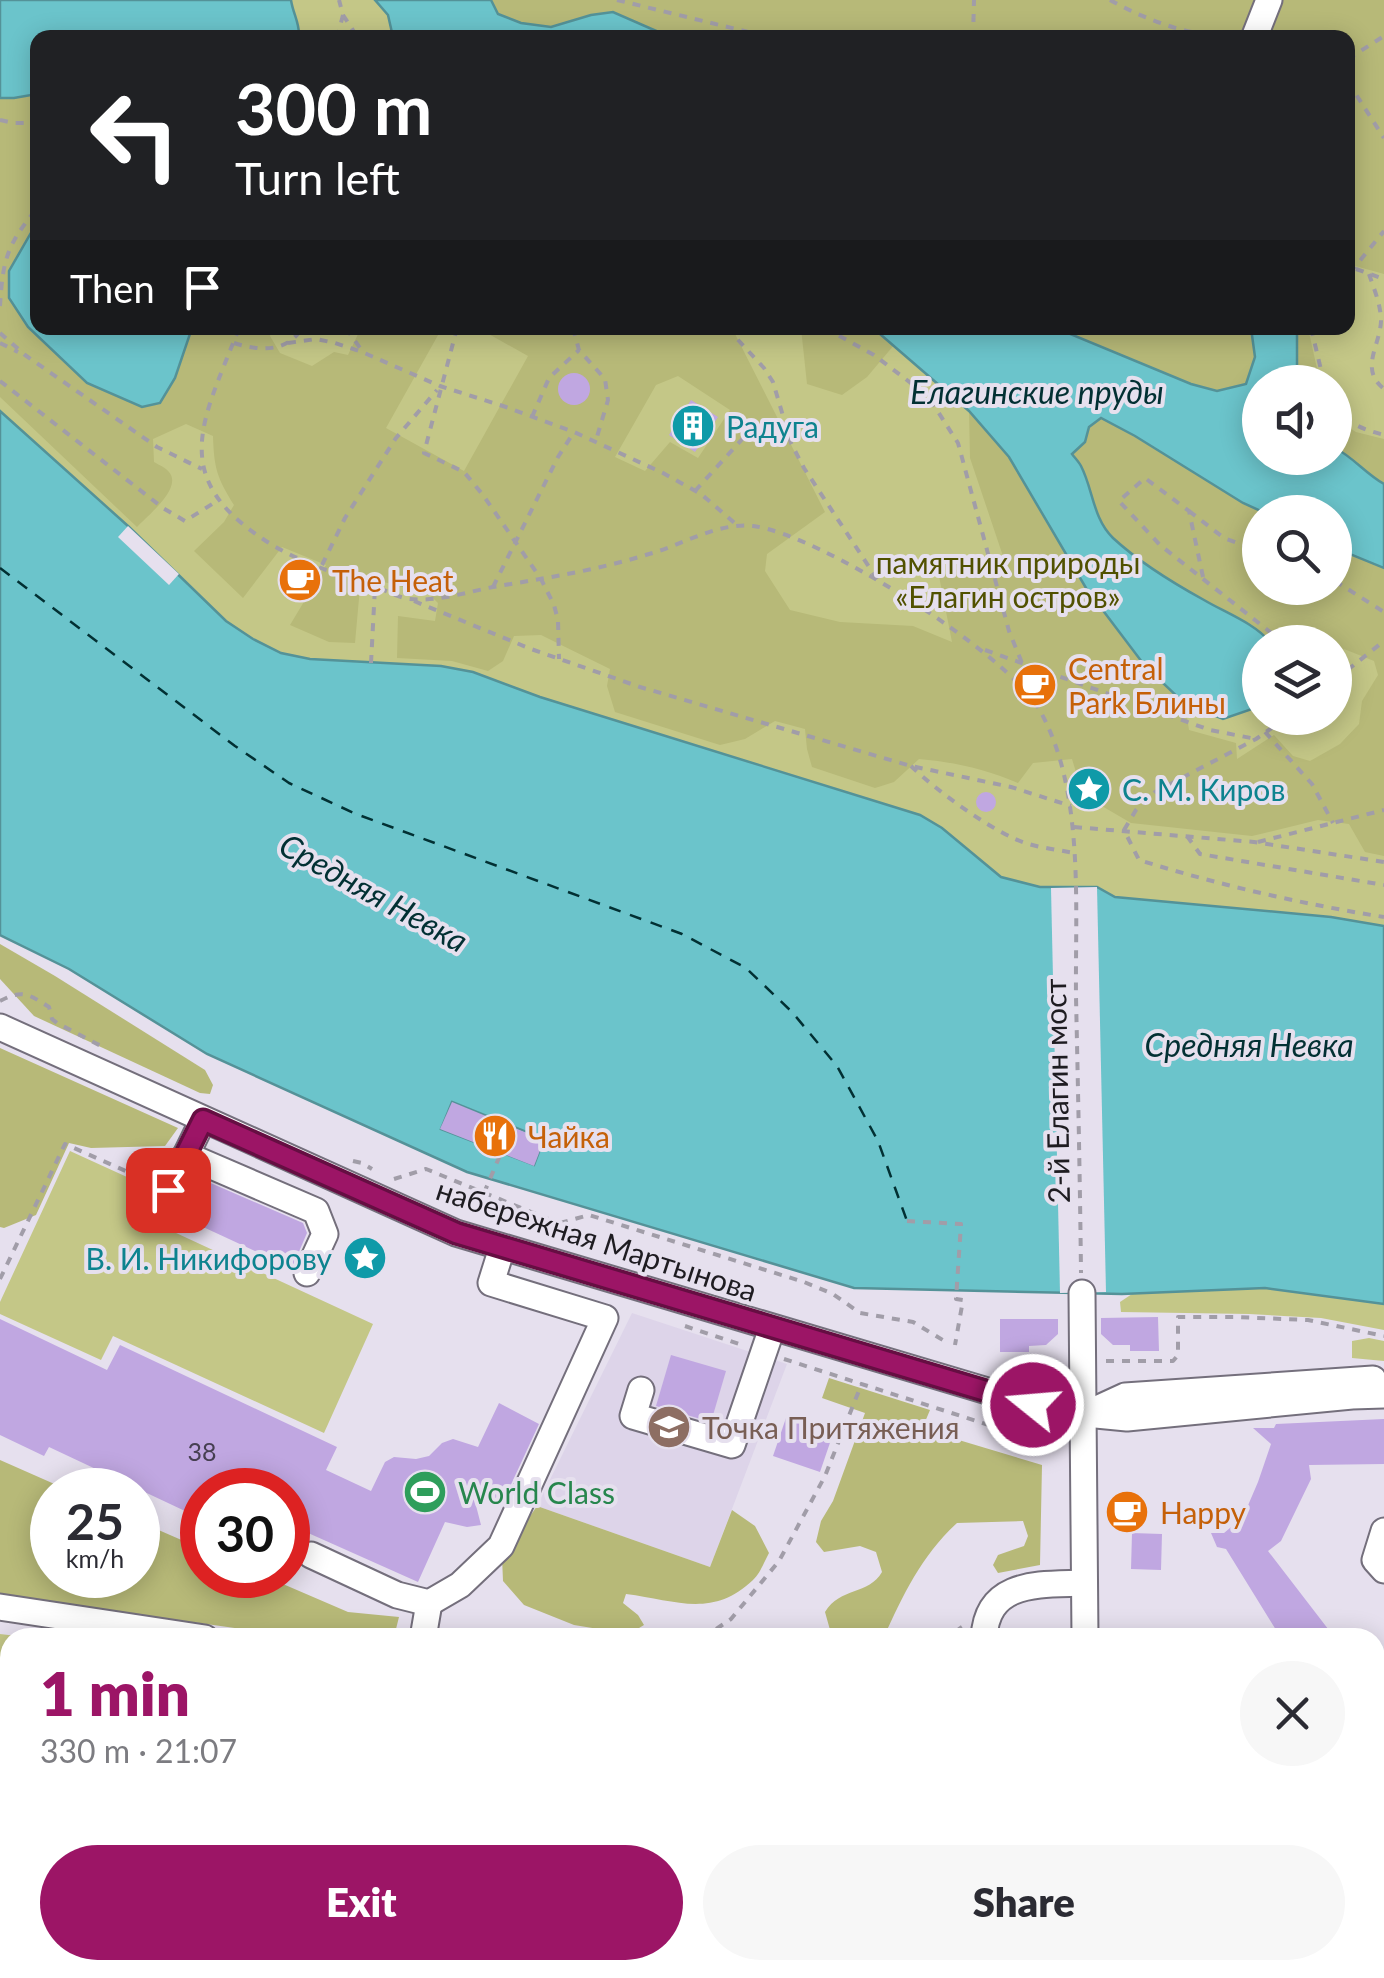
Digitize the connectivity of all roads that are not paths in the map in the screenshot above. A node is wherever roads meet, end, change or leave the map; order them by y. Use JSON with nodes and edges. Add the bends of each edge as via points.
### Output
{"nodes":[{"id":1,"x":1269,"y":0,"type":"edge"},
{"id":2,"x":1257,"y":30,"type":"edge"},
{"id":3,"x":0,"y":1027,"type":"edge"},
{"id":4,"x":203,"y":1120,"type":"junction"},
{"id":5,"x":186,"y":1154,"type":"junction"},
{"id":6,"x":168,"y":1190,"type":"road end"},
{"id":7,"x":502,"y":1248,"type":"junction"},
{"id":8,"x":307,"y":1274,"type":"dead end"},
{"id":9,"x":1082,"y":1306,"type":"road end"},
{"id":10,"x":772,"y":1328,"type":"junction"},
{"id":11,"x":1384,"y":1379,"type":"edge"},
{"id":12,"x":1351,"y":1387,"type":"junction"},
{"id":13,"x":641,"y":1390,"type":"dead end"},
{"id":14,"x":1384,"y":1396,"type":"edge"},
{"id":15,"x":1083,"y":1415,"type":"junction"},
{"id":16,"x":1384,"y":1532,"type":"edge"},
{"id":17,"x":311,"y":1555,"type":"dead end"},
{"id":18,"x":1384,"y":1570,"type":"edge"},
{"id":19,"x":1084,"y":1582,"type":"junction"},
{"id":20,"x":428,"y":1604,"type":"junction"},
{"id":21,"x":0,"y":1607,"type":"edge"},
{"id":22,"x":139,"y":1628,"type":"edge"},
{"id":23,"x":424,"y":1628,"type":"edge"},
{"id":24,"x":977,"y":1628,"type":"edge"},
{"id":25,"x":1085,"y":1628,"type":"edge"}],
"edges":[{"from":1,"to":2,"type":"street"},
{"from":3,"to":4,"type":"street","name":"набережная Мартынова"},
{"from":4,"to":5,"type":"street"},
{"from":4,"to":7,"type":"street","name":"набережная Мартынова"},
{"from":5,"to":6,"type":"street"},
{"from":5,"to":8,"type":"street","via":[[316,1211],[325,1234]]},
{"from":7,"to":10,"type":"street","name":"набережная Мартынова"},
{"from":7,"to":20,"type":"street","via":[[491,1283],[605,1318],[501,1546],[460,1585]]},
{"from":9,"to":15,"type":"street"},
{"from":10,"to":13,"type":"street","via":[[732,1445],[633,1416]]},
{"from":10,"to":15,"type":"street","name":"набережная Мартынова"},
{"from":11,"to":12,"type":"street"},
{"from":12,"to":14,"type":"street"},
{"from":12,"to":15,"type":"street","via":[[1125,1396]]},
{"from":15,"to":19,"type":"street"},
{"from":16,"to":18,"type":"street","via":[[1376,1560]]},
{"from":17,"to":20,"type":"street"},
{"from":19,"to":24,"type":"street","via":[[1029,1584],[1008,1592]]},
{"from":19,"to":25,"type":"street"},
{"from":20,"to":23,"type":"street"},
{"from":21,"to":22,"type":"street"}]}
